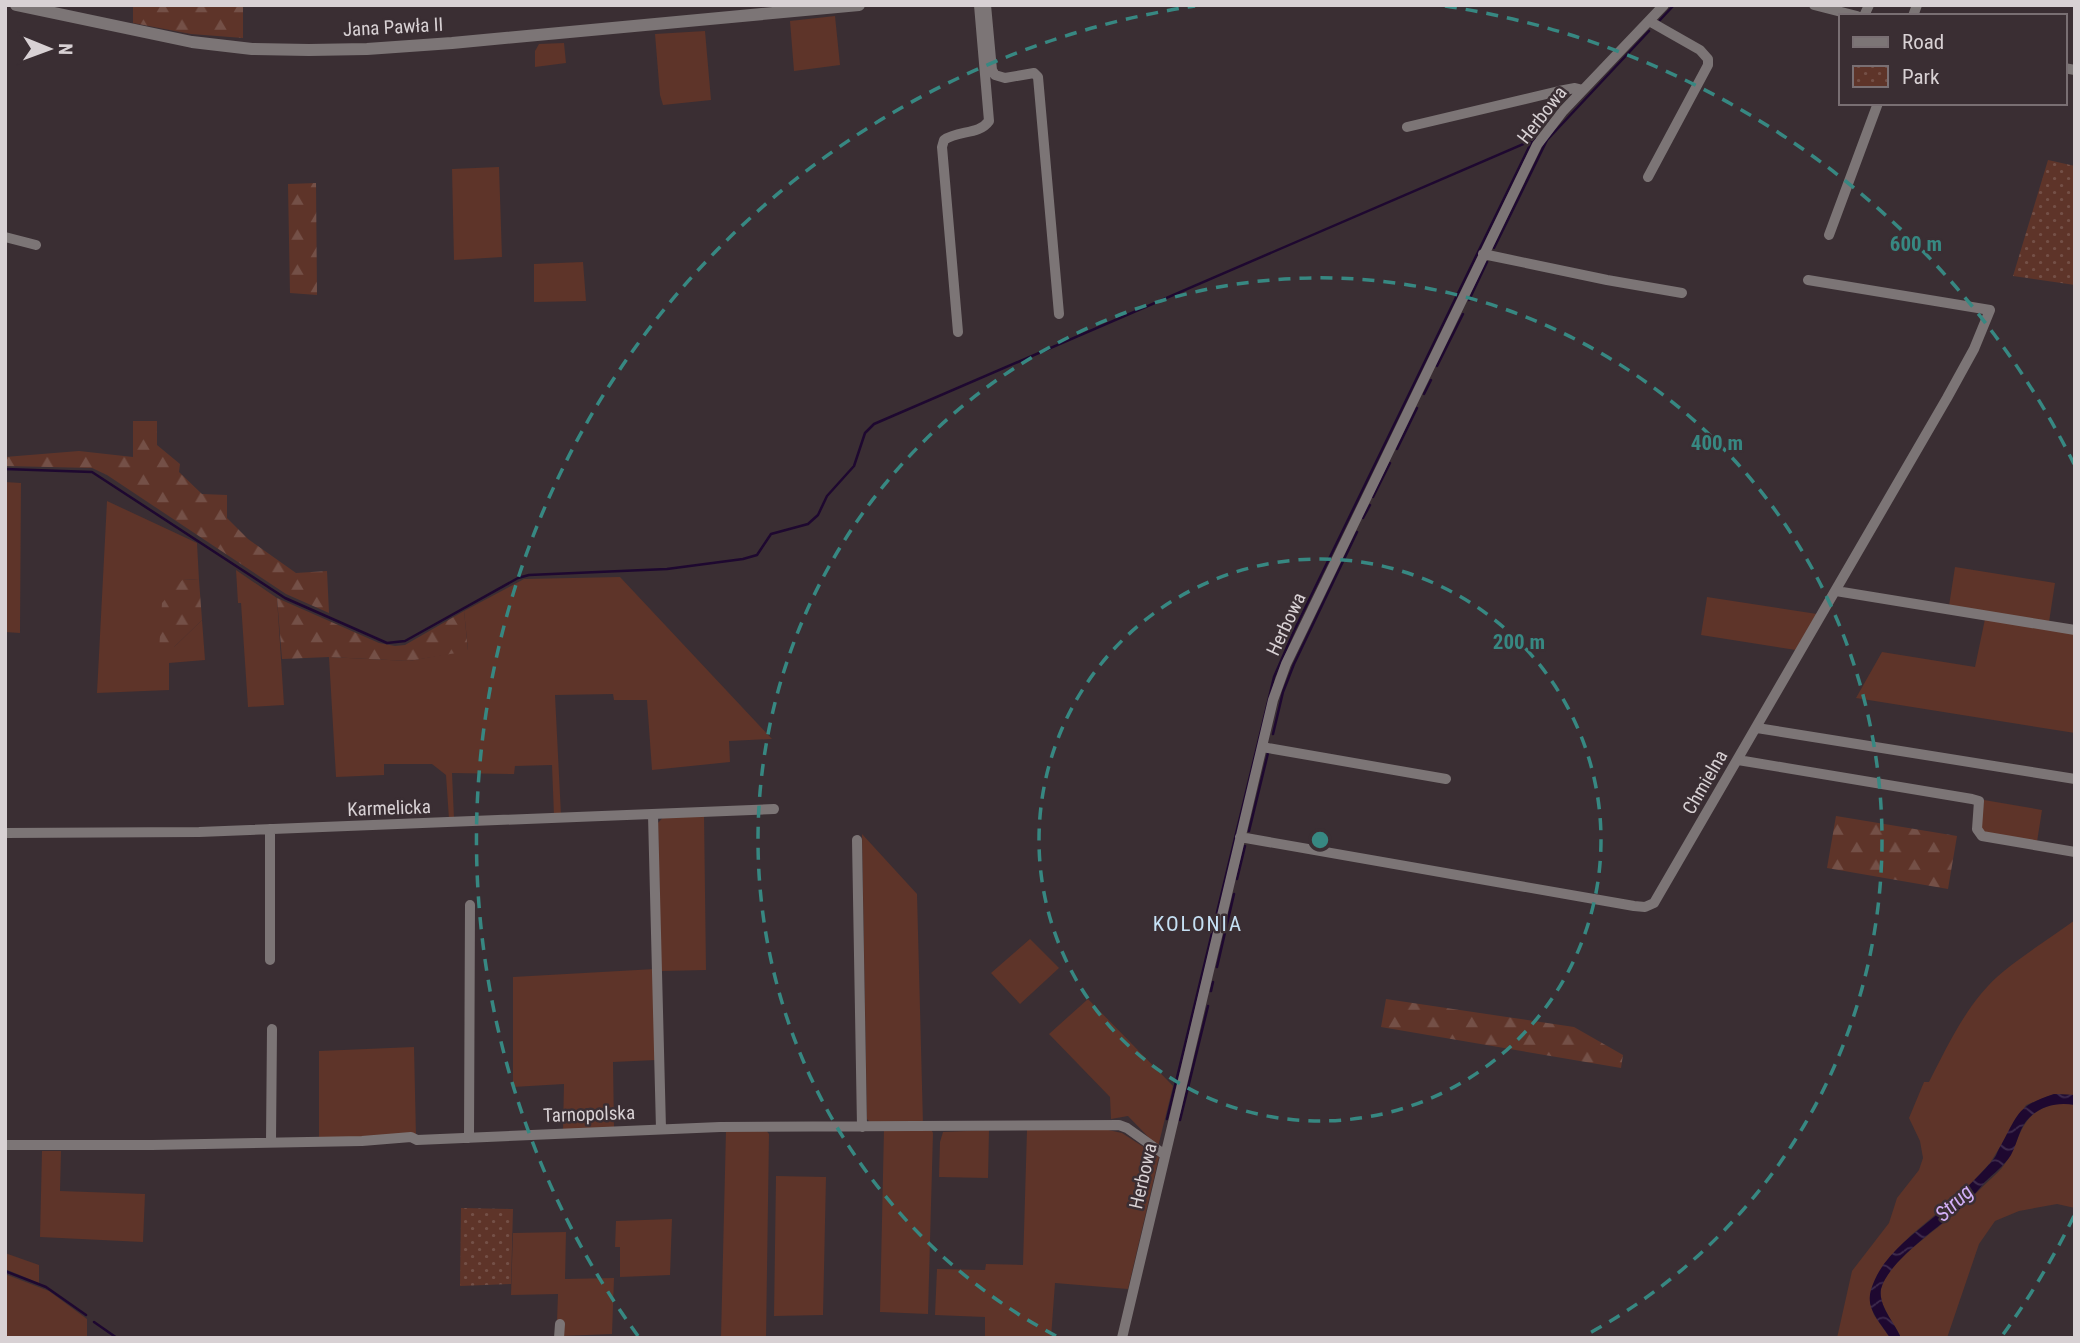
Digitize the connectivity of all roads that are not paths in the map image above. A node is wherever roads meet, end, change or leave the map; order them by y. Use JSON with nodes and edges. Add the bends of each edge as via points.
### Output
{"nodes":[{"id":1,"x":16,"y":5,"type":"edge"},
{"id":2,"x":859,"y":5,"type":"edge"},
{"id":3,"x":979,"y":5,"type":"edge"},
{"id":4,"x":986,"y":5,"type":"edge"},
{"id":5,"x":1664,"y":5,"type":"edge"},
{"id":6,"x":1814,"y":5,"type":"edge"},
{"id":7,"x":1849,"y":14,"type":"edge"},
{"id":8,"x":1649,"y":21,"type":"junction"},
{"id":9,"x":1583,"y":90,"type":"junction"},
{"id":10,"x":1877,"y":105,"type":"edge"},
{"id":11,"x":1407,"y":127,"type":"dead end"},
{"id":12,"x":1648,"y":177,"type":"dead end"},
{"id":13,"x":1829,"y":235,"type":"dead end"},
{"id":14,"x":5,"y":237,"type":"edge"},
{"id":15,"x":36,"y":245,"type":"dead end"},
{"id":16,"x":1483,"y":254,"type":"junction"},
{"id":17,"x":1808,"y":280,"type":"dead end"},
{"id":18,"x":1682,"y":293,"type":"dead end"},
{"id":19,"x":1059,"y":314,"type":"dead end"},
{"id":20,"x":958,"y":332,"type":"dead end"},
{"id":21,"x":1836,"y":591,"type":"junction"},
{"id":22,"x":2075,"y":630,"type":"edge"},
{"id":23,"x":1757,"y":728,"type":"junction"},
{"id":24,"x":1262,"y":747,"type":"junction"},
{"id":25,"x":1738,"y":760,"type":"junction"},
{"id":26,"x":1446,"y":779,"type":"dead end"},
{"id":27,"x":2075,"y":779,"type":"edge"},
{"id":28,"x":774,"y":809,"type":"dead end"},
{"id":29,"x":653,"y":815,"type":"junction"},
{"id":30,"x":270,"y":829,"type":"junction"},
{"id":31,"x":5,"y":834,"type":"edge"},
{"id":32,"x":1240,"y":837,"type":"junction"},
{"id":33,"x":857,"y":840,"type":"dead end"},
{"id":34,"x":2075,"y":852,"type":"edge"},
{"id":35,"x":470,"y":905,"type":"dead end"},
{"id":36,"x":270,"y":960,"type":"dead end"},
{"id":37,"x":272,"y":1029,"type":"dead end"},
{"id":38,"x":862,"y":1127,"type":"junction"},
{"id":39,"x":661,"y":1129,"type":"junction"},
{"id":40,"x":469,"y":1138,"type":"junction"},
{"id":41,"x":271,"y":1141,"type":"junction"},
{"id":42,"x":5,"y":1145,"type":"edge"},
{"id":43,"x":1166,"y":1155,"type":"junction"},
{"id":44,"x":560,"y":1324,"type":"dead end"},
{"id":45,"x":559,"y":1338,"type":"edge"},
{"id":46,"x":1122,"y":1338,"type":"edge"}],
"edges":[{"from":1,"to":2,"type":"street","name":"Jana Pawła II","via":[[192,42],[252,49],[367,50]]},
{"from":3,"to":20,"type":"street","via":[[989,121],[981,129],[949,136],[942,147]]},
{"from":4,"to":19,"type":"street","via":[[995,75],[1005,78],[1034,73],[1038,77]]},
{"from":5,"to":8,"type":"street","name":"Herbowa"},
{"from":6,"to":7,"type":"street"},
{"from":8,"to":9,"type":"street","name":"Herbowa"},
{"from":8,"to":12,"type":"street","via":[[1708,59]]},
{"from":9,"to":11,"type":"street","via":[[1559,91]]},
{"from":9,"to":16,"type":"street","name":"Herbowa","via":[[1537,145]]},
{"from":10,"to":13,"type":"street"},
{"from":14,"to":15,"type":"street"},
{"from":16,"to":18,"type":"street"},
{"from":16,"to":24,"type":"street","name":"Herbowa","via":[[1286,664]]},
{"from":17,"to":21,"type":"street","name":"Chmielna","via":[[1990,310],[1967,361]]},
{"from":21,"to":22,"type":"street"},
{"from":21,"to":23,"type":"street","name":"Chmielna"},
{"from":23,"to":25,"type":"street","name":"Chmielna"},
{"from":23,"to":27,"type":"street"},
{"from":24,"to":26,"type":"street"},
{"from":24,"to":32,"type":"street","name":"Herbowa"},
{"from":25,"to":32,"type":"street","name":"Chmielna","via":[[1651,906]]},
{"from":25,"to":34,"type":"street","via":[[1972,799],[1979,801],[1977,829],[1982,836]]},
{"from":28,"to":29,"type":"street","name":"Karmelicka"},
{"from":29,"to":30,"type":"street","name":"Karmelicka"},
{"from":29,"to":39,"type":"street"},
{"from":30,"to":31,"type":"street","name":"Karmelicka"},
{"from":30,"to":36,"type":"street"},
{"from":32,"to":43,"type":"street","name":"Herbowa"},
{"from":33,"to":38,"type":"street"},
{"from":35,"to":40,"type":"street"},
{"from":37,"to":41,"type":"street"},
{"from":38,"to":39,"type":"street","name":"Tarnopolska"},
{"from":38,"to":43,"type":"street","name":"Tarnopolska","via":[[1119,1125]]},
{"from":39,"to":40,"type":"street","name":"Tarnopolska"},
{"from":40,"to":41,"type":"street","name":"Tarnopolska"},
{"from":41,"to":42,"type":"street","name":"Tarnopolska"},
{"from":43,"to":46,"type":"street","name":"Herbowa"},
{"from":44,"to":45,"type":"street"}]}
